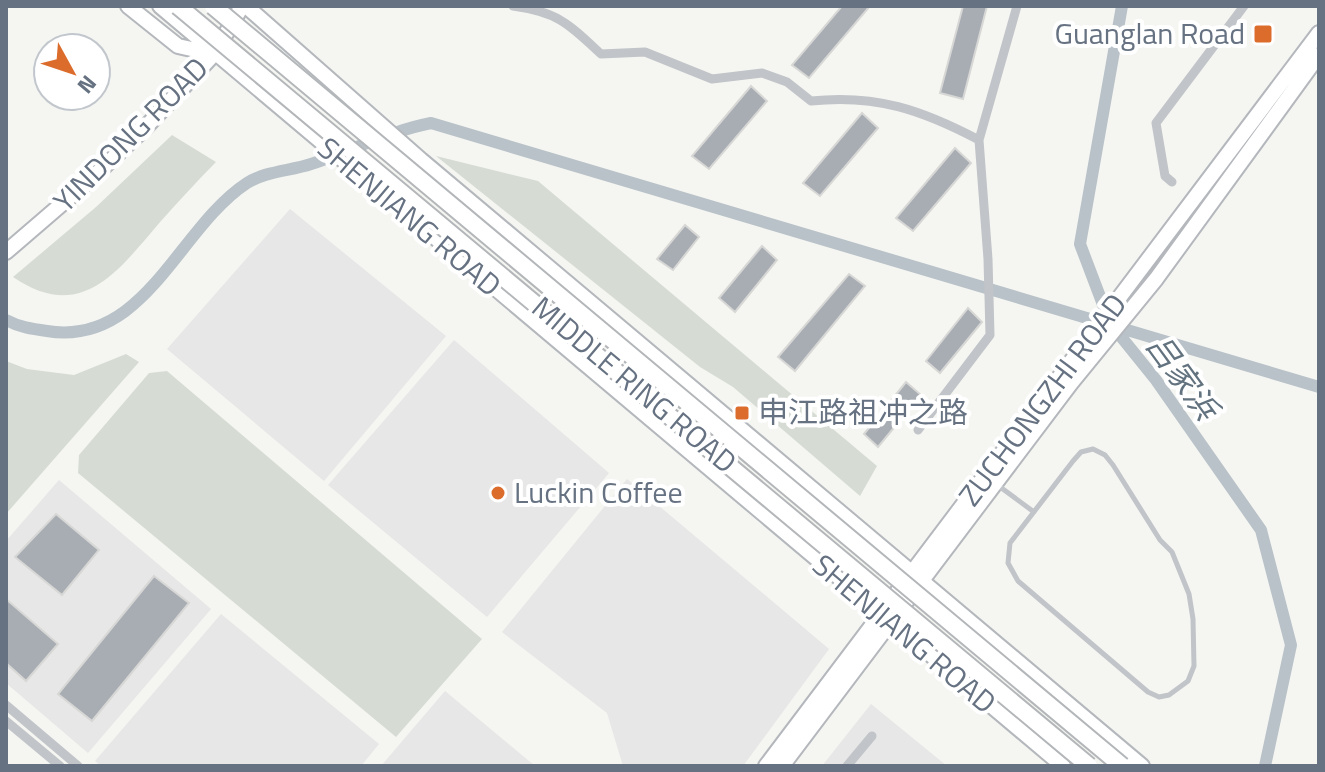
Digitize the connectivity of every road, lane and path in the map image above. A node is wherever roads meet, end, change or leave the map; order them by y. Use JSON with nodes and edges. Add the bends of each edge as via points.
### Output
{"nodes":[{"id":1,"x":128,"y":6,"type":"edge"},
{"id":2,"x":160,"y":6,"type":"edge"},
{"id":3,"x":178,"y":6,"type":"edge"},
{"id":4,"x":213,"y":6,"type":"edge"},
{"id":5,"x":232,"y":6,"type":"edge"},
{"id":6,"x":244,"y":6,"type":"edge"},
{"id":7,"x":513,"y":6,"type":"edge"},
{"id":8,"x":1017,"y":6,"type":"edge"},
{"id":9,"x":1244,"y":6,"type":"edge"},
{"id":10,"x":1319,"y":33,"type":"edge"},
{"id":11,"x":268,"y":52,"type":"junction"},
{"id":12,"x":214,"y":54,"type":"junction"},
{"id":13,"x":1319,"y":55,"type":"edge"},
{"id":14,"x":979,"y":140,"type":"junction"},
{"id":15,"x":1172,"y":182,"type":"dead end"},
{"id":16,"x":6,"y":252,"type":"edge"},
{"id":17,"x":1067,"y":379,"type":"junction"},
{"id":18,"x":918,"y":430,"type":"dead end"},
{"id":19,"x":996,"y":484,"type":"junction"},
{"id":20,"x":1034,"y":512,"type":"junction"},
{"id":21,"x":918,"y":578,"type":"junction"},
{"id":22,"x":886,"y":620,"type":"junction"},
{"id":23,"x":6,"y":705,"type":"edge"},
{"id":24,"x":6,"y":721,"type":"edge"},
{"id":25,"x":872,"y":736,"type":"dead end"},
{"id":26,"x":60,"y":766,"type":"edge"},
{"id":27,"x":78,"y":766,"type":"edge"},
{"id":28,"x":766,"y":766,"type":"edge"},
{"id":29,"x":782,"y":766,"type":"edge"},
{"id":30,"x":847,"y":766,"type":"edge"},
{"id":31,"x":1063,"y":766,"type":"edge"},
{"id":32,"x":1089,"y":766,"type":"edge"},
{"id":33,"x":1122,"y":766,"type":"edge"},
{"id":34,"x":1142,"y":766,"type":"edge"}],
"edges":[{"from":1,"to":12,"type":"main road","via":[[178,46]]},
{"from":2,"to":12,"type":"main road","name":"SHENJIANG ROAD"},
{"from":3,"to":32,"type":"highway","name":"MIDDLE RING ROAD","bridge":true},
{"from":4,"to":11,"type":"highway","name":"MIDDLE RING ROAD","bridge":true},
{"from":5,"to":11,"type":"highway","bridge":true},
{"from":6,"to":12,"type":"main road","name":"YINDONG ROAD"},
{"from":6,"to":21,"type":"main road","name":"SHENJIANG ROAD"},
{"from":7,"to":14,"type":"street","via":[[542,10],[567,22],[601,54],[645,52],[712,79],[762,73],[787,82],[811,101],[885,102],[937,118]]},
{"from":8,"to":14,"type":"street"},
{"from":9,"to":15,"type":"street","via":[[1156,123],[1165,176]]},
{"from":10,"to":17,"type":"main road","name":"ZUCHONGZHI ROAD","via":[[1144,266]]},
{"from":11,"to":33,"type":"highway","name":"MIDDLE RING ROAD","bridge":true},
{"from":12,"to":16,"type":"main road","name":"YINDONG ROAD","via":[[118,154]]},
{"from":12,"to":22,"type":"main road","name":"SHENJIANG ROAD"},
{"from":13,"to":17,"type":"main road","name":"ZUCHONGZHI ROAD","via":[[1156,279]]},
{"from":14,"to":18,"type":"street","via":[[990,335]]},
{"from":17,"to":19,"type":"main road","name":"ZUCHONGZHI ROAD"},
{"from":17,"to":21,"type":"main road","name":"ZUCHONGZHI ROAD"},
{"from":19,"to":20,"type":"lane"},
{"from":19,"to":21,"type":"main road","name":"ZUCHONGZHI ROAD"},
{"from":20,"to":20,"type":"lane","via":[[1010,543],[1013,575],[1148,692],[1169,695],[1188,681],[1194,666],[1193,619],[1184,576],[1105,455],[1093,449],[1081,452]]},
{"from":21,"to":22,"type":"main road","name":"ZUCHONGZHI ROAD"},
{"from":21,"to":34,"type":"main road","name":"SHENJIANG ROAD"},
{"from":22,"to":28,"type":"main road","name":"ZUCHONGZHI ROAD"},
{"from":22,"to":29,"type":"main road","name":"ZUCHONGZHI ROAD"},
{"from":22,"to":31,"type":"main road","name":"SHENJIANG ROAD"},
{"from":23,"to":27,"type":"street"},
{"from":24,"to":26,"type":"street"},
{"from":25,"to":30,"type":"street"}]}
